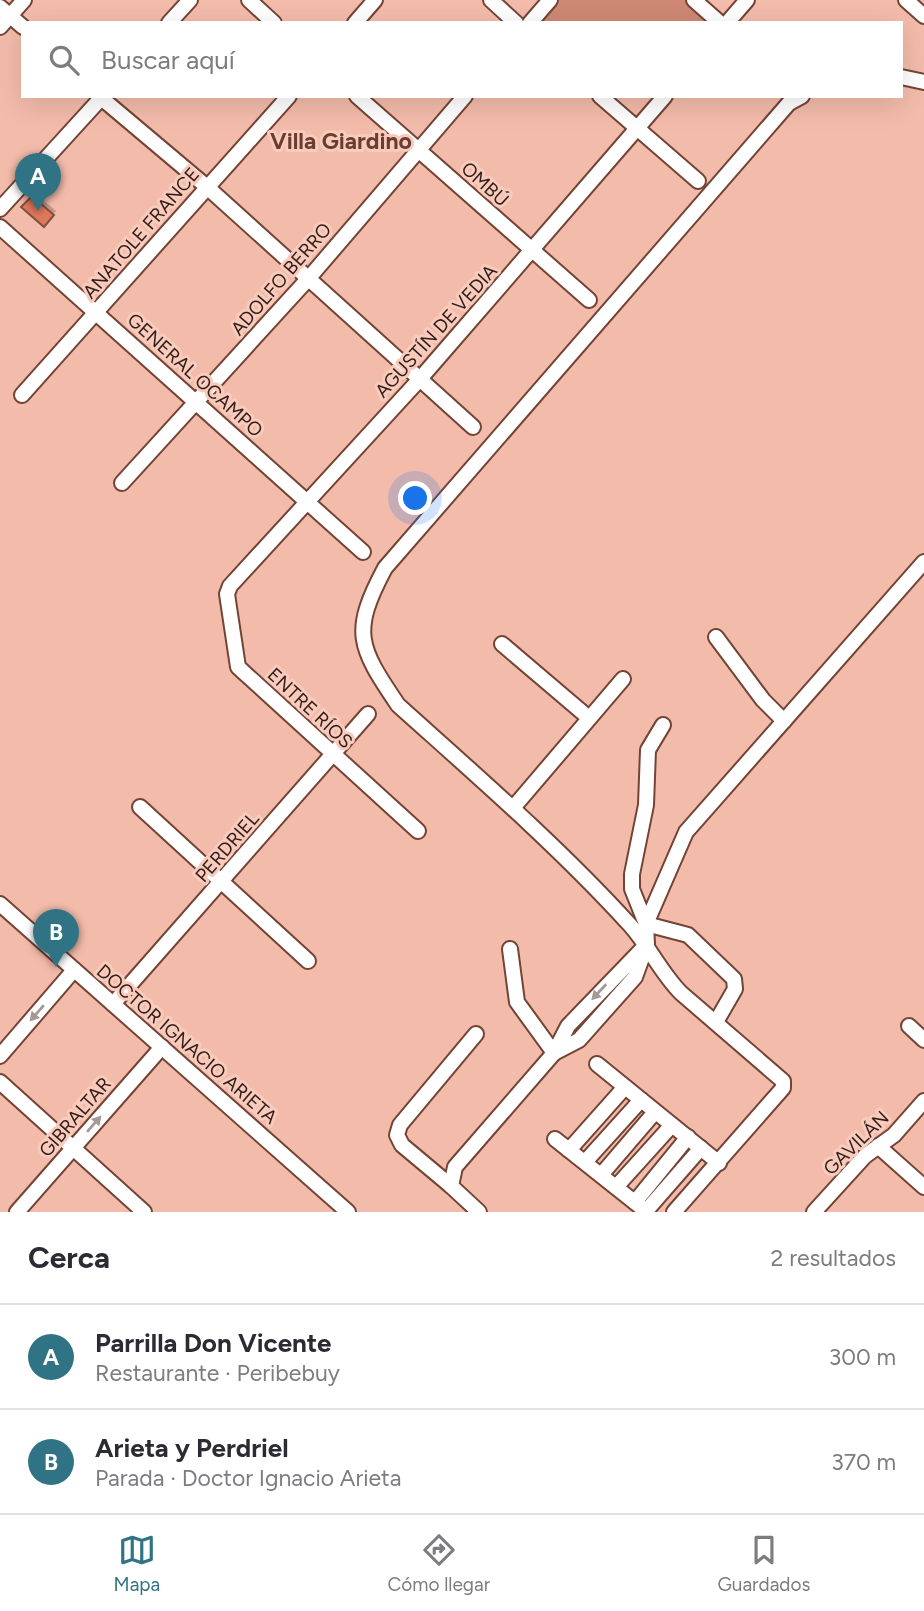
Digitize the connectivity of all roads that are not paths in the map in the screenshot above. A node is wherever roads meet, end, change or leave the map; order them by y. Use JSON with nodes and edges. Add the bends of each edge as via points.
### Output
{"nodes":[{"id":1,"x":24,"y":0,"type":"edge"},
{"id":2,"x":190,"y":0,"type":"edge"},
{"id":3,"x":249,"y":0,"type":"edge"},
{"id":4,"x":375,"y":0,"type":"edge"},
{"id":5,"x":491,"y":0,"type":"edge"},
{"id":6,"x":550,"y":0,"type":"edge"},
{"id":7,"x":694,"y":0,"type":"edge"},
{"id":8,"x":747,"y":0,"type":"edge"},
{"id":9,"x":906,"y":0,"type":"edge"},
{"id":10,"x":5,"y":11,"type":"edge"},
{"id":11,"x":924,"y":16,"type":"edge"},
{"id":12,"x":171,"y":21,"type":"edge"},
{"id":13,"x":272,"y":21,"type":"edge"},
{"id":14,"x":357,"y":21,"type":"edge"},
{"id":15,"x":514,"y":21,"type":"edge"},
{"id":16,"x":532,"y":21,"type":"edge"},
{"id":17,"x":718,"y":21,"type":"edge"},
{"id":18,"x":729,"y":21,"type":"edge"},
{"id":19,"x":21,"y":25,"type":"edge"},
{"id":20,"x":0,"y":27,"type":"edge"},
{"id":21,"x":903,"y":77,"type":"edge"},
{"id":22,"x":924,"y":82,"type":"edge"},
{"id":23,"x":100,"y":98,"type":"edge"},
{"id":24,"x":102,"y":98,"type":"edge"},
{"id":25,"x":287,"y":98,"type":"edge"},
{"id":26,"x":359,"y":98,"type":"edge"},
{"id":27,"x":463,"y":98,"type":"edge"},
{"id":28,"x":602,"y":98,"type":"edge"},
{"id":29,"x":663,"y":98,"type":"edge"},
{"id":30,"x":798,"y":98,"type":"edge"},
{"id":31,"x":637,"y":129,"type":"junction"},
{"id":32,"x":418,"y":150,"type":"junction"},
{"id":33,"x":698,"y":181,"type":"dead end"},
{"id":34,"x":207,"y":187,"type":"junction"},
{"id":35,"x":0,"y":209,"type":"edge"},
{"id":36,"x":0,"y":227,"type":"edge"},
{"id":37,"x":532,"y":251,"type":"junction"},
{"id":38,"x":308,"y":279,"type":"junction"},
{"id":39,"x":589,"y":300,"type":"dead end"},
{"id":40,"x":96,"y":312,"type":"junction"},
{"id":41,"x":419,"y":380,"type":"junction"},
{"id":42,"x":22,"y":395,"type":"dead end"},
{"id":43,"x":197,"y":403,"type":"junction"},
{"id":44,"x":472,"y":427,"type":"dead end"},
{"id":45,"x":122,"y":484,"type":"dead end"},
{"id":46,"x":308,"y":503,"type":"junction"},
{"id":47,"x":363,"y":552,"type":"dead end"},
{"id":48,"x":924,"y":562,"type":"edge"},
{"id":49,"x":230,"y":586,"type":"joint"},
{"id":50,"x":716,"y":637,"type":"dead end"},
{"id":51,"x":502,"y":644,"type":"dead end"},
{"id":52,"x":623,"y":679,"type":"dead end"},
{"id":53,"x":368,"y":713,"type":"dead end"},
{"id":54,"x":589,"y":719,"type":"junction"},
{"id":55,"x":784,"y":721,"type":"junction"},
{"id":56,"x":663,"y":724,"type":"dead end"},
{"id":57,"x":333,"y":755,"type":"junction"},
{"id":58,"x":140,"y":807,"type":"dead end"},
{"id":59,"x":513,"y":808,"type":"junction"},
{"id":60,"x":418,"y":831,"type":"dead end"},
{"id":61,"x":222,"y":881,"type":"junction"},
{"id":62,"x":0,"y":904,"type":"edge"},
{"id":63,"x":646,"y":924,"type":"junction"},
{"id":64,"x":647,"y":944,"type":"junction"},
{"id":65,"x":510,"y":949,"type":"dead end"},
{"id":66,"x":308,"y":961,"type":"dead end"},
{"id":67,"x":74,"y":970,"type":"junction"},
{"id":68,"x":113,"y":1004,"type":"junction"},
{"id":69,"x":716,"y":1022,"type":"junction"},
{"id":70,"x":909,"y":1026,"type":"dead end"},
{"id":71,"x":476,"y":1034,"type":"dead end"},
{"id":72,"x":924,"y":1040,"type":"edge"},
{"id":73,"x":162,"y":1047,"type":"junction"},
{"id":74,"x":555,"y":1053,"type":"junction"},
{"id":75,"x":0,"y":1056,"type":"edge"},
{"id":76,"x":597,"y":1064,"type":"dead end"},
{"id":77,"x":0,"y":1082,"type":"edge"},
{"id":78,"x":625,"y":1087,"type":"junction"},
{"id":79,"x":641,"y":1100,"type":"junction"},
{"id":80,"x":924,"y":1101,"type":"edge"},
{"id":81,"x":655,"y":1112,"type":"junction"},
{"id":82,"x":672,"y":1125,"type":"junction"},
{"id":83,"x":688,"y":1137,"type":"junction"},
{"id":84,"x":555,"y":1139,"type":"dead end"},
{"id":85,"x":878,"y":1146,"type":"junction"},
{"id":86,"x":73,"y":1148,"type":"junction"},
{"id":87,"x":701,"y":1148,"type":"junction"},
{"id":88,"x":569,"y":1150,"type":"junction"},
{"id":89,"x":585,"y":1162,"type":"junction"},
{"id":90,"x":719,"y":1163,"type":"junction"},
{"id":91,"x":601,"y":1175,"type":"junction"},
{"id":92,"x":451,"y":1186,"type":"junction"},
{"id":93,"x":616,"y":1187,"type":"junction"},
{"id":94,"x":924,"y":1187,"type":"edge"},
{"id":95,"x":642,"y":1208,"type":"edge"},
{"id":96,"x":17,"y":1212,"type":"edge"},
{"id":97,"x":144,"y":1212,"type":"edge"},
{"id":98,"x":348,"y":1212,"type":"edge"},
{"id":99,"x":478,"y":1212,"type":"edge"},
{"id":100,"x":674,"y":1212,"type":"edge"},
{"id":101,"x":814,"y":1212,"type":"edge"}],
"edges":[{"from":1,"to":10,"type":"street"},
{"from":2,"to":12,"type":"street"},
{"from":3,"to":13,"type":"street"},
{"from":4,"to":14,"type":"street"},
{"from":5,"to":15,"type":"street"},
{"from":6,"to":16,"type":"street"},
{"from":7,"to":17,"type":"street"},
{"from":8,"to":18,"type":"street"},
{"from":9,"to":11,"type":"street"},
{"from":10,"to":19,"type":"street"},
{"from":10,"to":20,"type":"street"},
{"from":21,"to":22,"type":"street"},
{"from":23,"to":35,"type":"street"},
{"from":24,"to":34,"type":"street"},
{"from":25,"to":34,"type":"street","name":"ANATOLE FRANCE"},
{"from":26,"to":32,"type":"street","name":"OMBÚ"},
{"from":27,"to":32,"type":"street","name":"ADOLFO BERRO"},
{"from":28,"to":31,"type":"street"},
{"from":29,"to":31,"type":"street","name":"AGUSTÍN DE VEDIA"},
{"from":30,"to":59,"type":"street","via":[[789,103],[511,421],[386,568],[368,599],[362,626],[366,645],[376,673],[398,705]]},
{"from":31,"to":33,"type":"street"},
{"from":31,"to":37,"type":"street","name":"AGUSTÍN DE VEDIA"},
{"from":32,"to":37,"type":"street","name":"OMBÚ"},
{"from":32,"to":38,"type":"street","name":"ADOLFO BERRO"},
{"from":34,"to":38,"type":"street"},
{"from":34,"to":40,"type":"street","name":"ANATOLE FRANCE"},
{"from":36,"to":40,"type":"street","name":"GENERAL OCAMPO"},
{"from":37,"to":39,"type":"street","name":"OMBÚ"},
{"from":37,"to":41,"type":"street","name":"AGUSTÍN DE VEDIA"},
{"from":38,"to":41,"type":"street"},
{"from":38,"to":43,"type":"street","name":"ADOLFO BERRO"},
{"from":40,"to":42,"type":"street","name":"ANATOLE FRANCE"},
{"from":40,"to":43,"type":"street","name":"GENERAL OCAMPO"},
{"from":41,"to":44,"type":"street"},
{"from":41,"to":46,"type":"street","name":"AGUSTÍN DE VEDIA"},
{"from":43,"to":45,"type":"street","name":"ADOLFO BERRO"},
{"from":43,"to":46,"type":"street","name":"GENERAL OCAMPO"},
{"from":46,"to":47,"type":"street","name":"GENERAL OCAMPO"},
{"from":46,"to":49,"type":"street","name":"AGUSTÍN DE VEDIA"},
{"from":48,"to":55,"type":"street"},
{"from":49,"to":57,"type":"street","name":"ENTRE RÍOS","via":[[227,606],[238,667]]},
{"from":50,"to":55,"type":"street"},
{"from":51,"to":54,"type":"street"},
{"from":52,"to":54,"type":"street"},
{"from":53,"to":57,"type":"street","name":"PERDRIEL"},
{"from":54,"to":59,"type":"street"},
{"from":55,"to":63,"type":"street","via":[[686,832]]},
{"from":56,"to":63,"type":"street","via":[[648,750],[646,806],[632,874],[632,889]]},
{"from":57,"to":60,"type":"street","name":"ENTRE RÍOS"},
{"from":57,"to":61,"type":"street","name":"PERDRIEL"},
{"from":58,"to":61,"type":"street"},
{"from":59,"to":64,"type":"street"},
{"from":61,"to":66,"type":"street"},
{"from":61,"to":68,"type":"street","name":"PERDRIEL"},
{"from":62,"to":67,"type":"street","name":"DOCTOR IGNACIO ARIETA"},
{"from":63,"to":64,"type":"street"},
{"from":63,"to":69,"type":"street","via":[[688,935],[734,979],[736,989]]},
{"from":64,"to":69,"type":"street","via":[[670,982]]},
{"from":64,"to":74,"type":"street","via":[[568,1026]]},
{"from":65,"to":74,"type":"street","via":[[517,1002]]},
{"from":67,"to":68,"type":"street","name":"DOCTOR IGNACIO ARIETA"},
{"from":67,"to":75,"type":"street","one_way":true},
{"from":68,"to":73,"type":"street","name":"DOCTOR IGNACIO ARIETA"},
{"from":69,"to":90,"type":"street","via":[[783,1080],[783,1088]]},
{"from":70,"to":72,"type":"street"},
{"from":71,"to":92,"type":"street","via":[[400,1125],[397,1135],[402,1145]]},
{"from":86,"to":73,"type":"street","name":"GIBRALTAR","one_way":true},
{"from":73,"to":98,"type":"street","name":"DOCTOR IGNACIO ARIETA"},
{"from":74,"to":92,"type":"street","via":[[456,1167]]},
{"from":76,"to":78,"type":"street"},
{"from":77,"to":86,"type":"street"},
{"from":78,"to":79,"type":"street"},
{"from":78,"to":88,"type":"street"},
{"from":79,"to":81,"type":"street"},
{"from":79,"to":89,"type":"street"},
{"from":80,"to":85,"type":"street","name":"GAVILÁN"},
{"from":81,"to":82,"type":"street"},
{"from":81,"to":91,"type":"street"},
{"from":82,"to":83,"type":"street"},
{"from":82,"to":93,"type":"street"},
{"from":83,"to":87,"type":"street"},
{"from":83,"to":95,"type":"street"},
{"from":84,"to":88,"type":"street"},
{"from":85,"to":94,"type":"street"},
{"from":85,"to":101,"type":"street","name":"GAVILÁN"},
{"from":86,"to":96,"type":"street","name":"GIBRALTAR"},
{"from":86,"to":97,"type":"street"},
{"from":87,"to":90,"type":"street"},
{"from":87,"to":95,"type":"street"},
{"from":88,"to":89,"type":"street"},
{"from":89,"to":91,"type":"street"},
{"from":90,"to":100,"type":"street"},
{"from":91,"to":93,"type":"street"},
{"from":92,"to":99,"type":"street"},
{"from":93,"to":95,"type":"street"}]}
